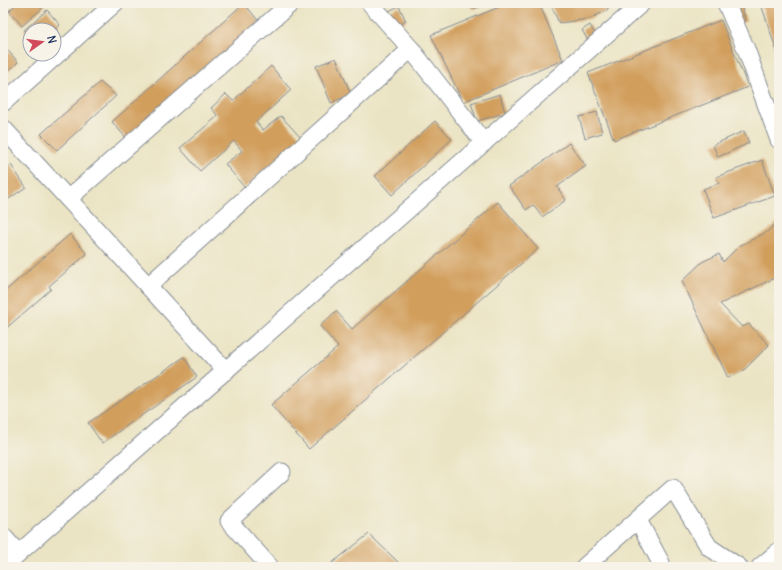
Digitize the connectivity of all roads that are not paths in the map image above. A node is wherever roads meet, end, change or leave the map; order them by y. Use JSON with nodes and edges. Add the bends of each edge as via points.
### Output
{"nodes":[{"id":1,"x":115,"y":3,"type":"edge"},
{"id":2,"x":291,"y":3,"type":"edge"},
{"id":3,"x":370,"y":3,"type":"edge"},
{"id":4,"x":642,"y":3,"type":"edge"},
{"id":5,"x":726,"y":3,"type":"edge"},
{"id":6,"x":411,"y":49,"type":"junction"},
{"id":7,"x":3,"y":104,"type":"edge"},
{"id":8,"x":3,"y":128,"type":"edge"},
{"id":9,"x":779,"y":140,"type":"edge"},
{"id":10,"x":484,"y":143,"type":"junction"},
{"id":11,"x":68,"y":199,"type":"junction"},
{"id":12,"x":148,"y":286,"type":"junction"},
{"id":13,"x":226,"y":371,"type":"junction"},
{"id":14,"x":282,"y":472,"type":"dead end"},
{"id":15,"x":638,"y":520,"type":"junction"},
{"id":16,"x":3,"y":536,"type":"edge"},
{"id":17,"x":779,"y":551,"type":"edge"},
{"id":18,"x":18,"y":553,"type":"junction"},
{"id":19,"x":3,"y":567,"type":"edge"},
{"id":20,"x":270,"y":567,"type":"edge"},
{"id":21,"x":584,"y":567,"type":"edge"},
{"id":22,"x":661,"y":567,"type":"edge"},
{"id":23,"x":738,"y":567,"type":"edge"},
{"id":24,"x":760,"y":567,"type":"edge"}],
"edges":[{"from":1,"to":7,"type":"street"},
{"from":2,"to":11,"type":"street"},
{"from":3,"to":6,"type":"street"},
{"from":4,"to":10,"type":"street"},
{"from":5,"to":9,"type":"street","via":[[746,49]]},
{"from":6,"to":10,"type":"street"},
{"from":6,"to":12,"type":"street"},
{"from":8,"to":11,"type":"street"},
{"from":10,"to":13,"type":"street"},
{"from":11,"to":12,"type":"street"},
{"from":12,"to":13,"type":"street"},
{"from":13,"to":18,"type":"street"},
{"from":14,"to":20,"type":"street","via":[[229,521]]},
{"from":15,"to":21,"type":"street"},
{"from":15,"to":22,"type":"street"},
{"from":15,"to":23,"type":"street","via":[[673,488],[709,547]]},
{"from":16,"to":18,"type":"street"},
{"from":17,"to":24,"type":"street"},
{"from":18,"to":19,"type":"street"}]}
